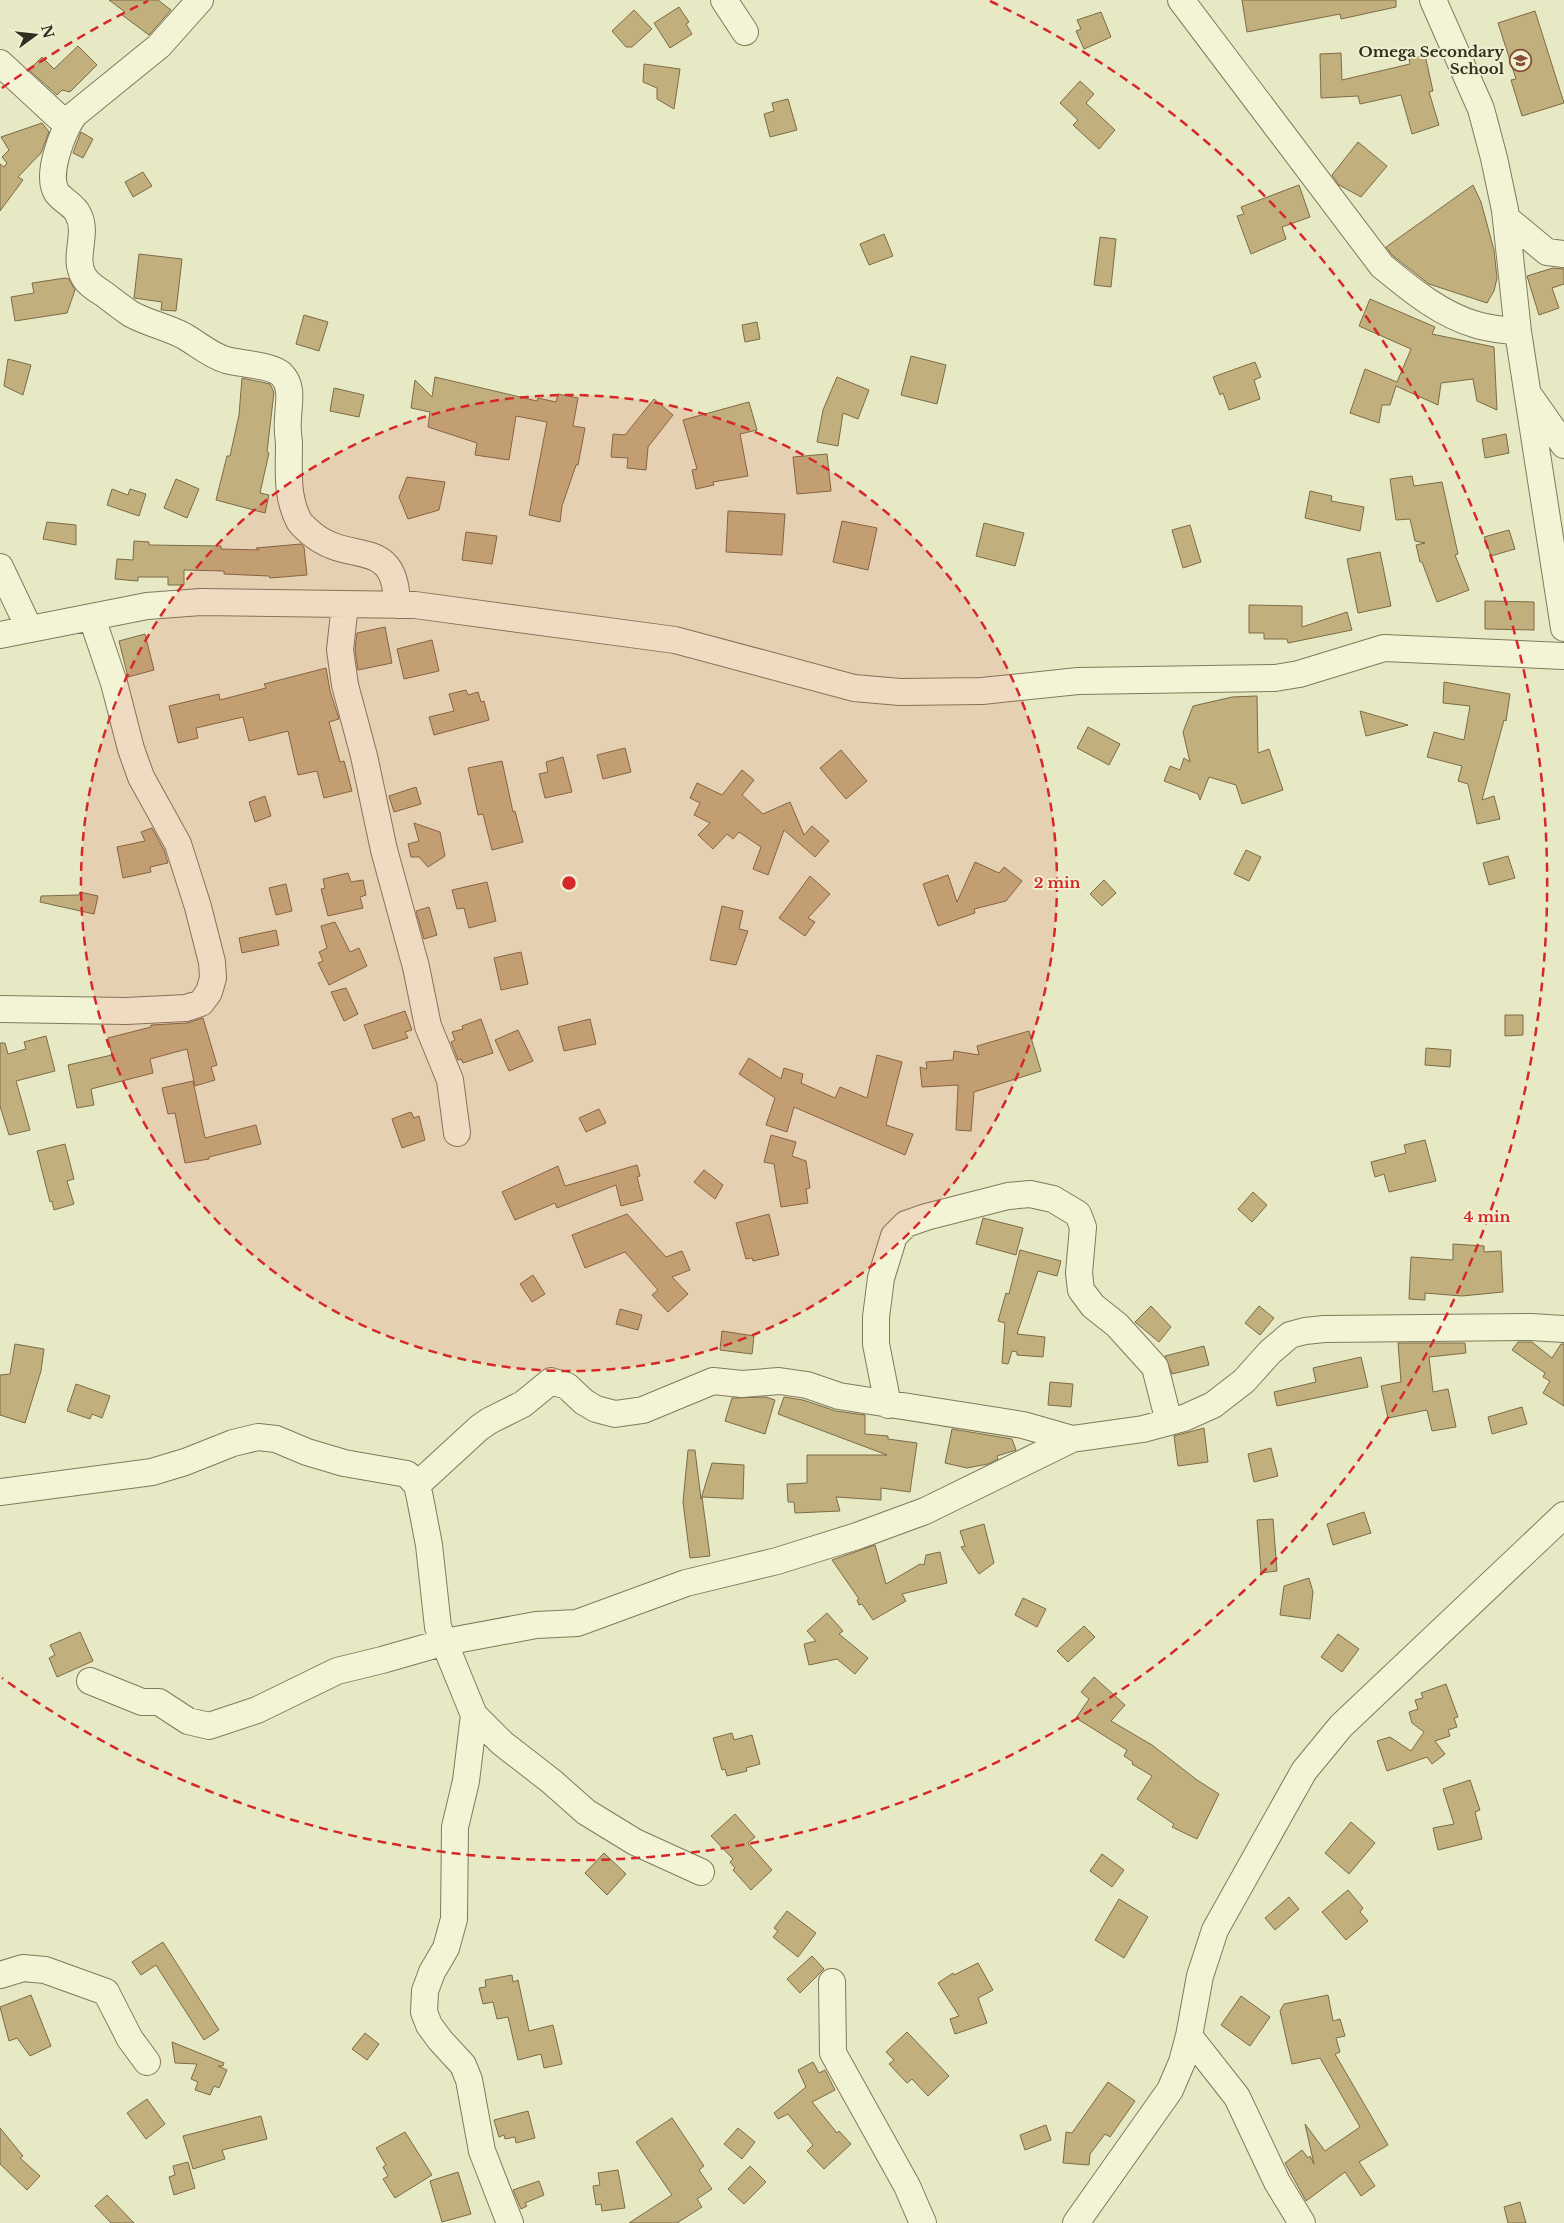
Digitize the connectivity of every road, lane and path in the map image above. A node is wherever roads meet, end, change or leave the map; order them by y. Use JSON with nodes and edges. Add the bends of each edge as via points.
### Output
{"nodes":[{"id":1,"x":200,"y":0,"type":"edge"},
{"id":2,"x":724,"y":0,"type":"edge"},
{"id":3,"x":1181,"y":0,"type":"edge"},
{"id":4,"x":1434,"y":0,"type":"edge"},
{"id":5,"x":745,"y":32,"type":"dead end"},
{"id":6,"x":0,"y":63,"type":"edge"},
{"id":7,"x":67,"y":125,"type":"junction"},
{"id":8,"x":1506,"y":218,"type":"junction"},
{"id":9,"x":1564,"y":254,"type":"edge"},
{"id":10,"x":1518,"y":332,"type":"junction"},
{"id":11,"x":1528,"y":393,"type":"junction"},
{"id":12,"x":1564,"y":445,"type":"edge"},
{"id":13,"x":0,"y":566,"type":"edge"},
{"id":14,"x":345,"y":604,"type":"junction"},
{"id":15,"x":397,"y":605,"type":"junction"},
{"id":16,"x":92,"y":618,"type":"junction"},
{"id":17,"x":29,"y":628,"type":"junction"},
{"id":18,"x":1564,"y":628,"type":"edge"},
{"id":19,"x":0,"y":636,"type":"edge"},
{"id":20,"x":1564,"y":656,"type":"edge"},
{"id":21,"x":0,"y":1009,"type":"edge"},
{"id":22,"x":457,"y":1133,"type":"dead end"},
{"id":23,"x":1564,"y":1328,"type":"edge"},
{"id":24,"x":888,"y":1405,"type":"junction"},
{"id":25,"x":1169,"y":1422,"type":"junction"},
{"id":26,"x":1072,"y":1440,"type":"junction"},
{"id":27,"x":417,"y":1485,"type":"junction"},
{"id":28,"x":0,"y":1492,"type":"edge"},
{"id":29,"x":1564,"y":1515,"type":"edge"},
{"id":30,"x":445,"y":1642,"type":"junction"},
{"id":31,"x":90,"y":1681,"type":"dead end"},
{"id":32,"x":474,"y":1715,"type":"junction"},
{"id":33,"x":701,"y":1872,"type":"dead end"},
{"id":34,"x":0,"y":1975,"type":"edge"},
{"id":35,"x":832,"y":1982,"type":"dead end"},
{"id":36,"x":1189,"y":2036,"type":"junction"},
{"id":37,"x":147,"y":2062,"type":"dead end"},
{"id":38,"x":510,"y":2223,"type":"edge"},
{"id":39,"x":923,"y":2223,"type":"edge"},
{"id":40,"x":1076,"y":2223,"type":"edge"},
{"id":41,"x":1302,"y":2223,"type":"edge"}],
"edges":[{"from":1,"to":7,"type":"street","via":[[159,46],[74,115]]},
{"from":2,"to":5,"type":"street"},
{"from":3,"to":10,"type":"street","via":[[1382,266],[1417,295],[1463,321]]},
{"from":4,"to":8,"type":"street","via":[[1481,109]]},
{"from":6,"to":7,"type":"street"},
{"from":7,"to":15,"type":"street","via":[[52,176],[57,192],[78,213],[81,222],[78,254],[79,268],[85,279],[132,314],[180,334],[206,351],[224,359],[280,373],[290,392],[288,476],[292,506],[300,524],[322,542],[376,557],[390,567],[397,586]]},
{"from":8,"to":9,"type":"street","via":[[1547,252]]},
{"from":8,"to":10,"type":"street"},
{"from":10,"to":11,"type":"street"},
{"from":11,"to":12,"type":"street"},
{"from":11,"to":18,"type":"street"},
{"from":13,"to":17,"type":"street"},
{"from":14,"to":15,"type":"street"},
{"from":14,"to":16,"type":"street","via":[[201,602],[147,606]]},
{"from":14,"to":22,"type":"street","via":[[340,650],[345,685],[428,1026],[450,1080]]},
{"from":15,"to":20,"type":"street","via":[[675,640],[854,688],[900,692],[982,691],[1078,681],[1275,678],[1299,674],[1384,648]]},
{"from":16,"to":17,"type":"street"},
{"from":16,"to":21,"type":"street","via":[[114,683],[130,749],[141,777],[178,844],[198,907],[214,978],[201,1003],[186,1008],[126,1011]]},
{"from":17,"to":19,"type":"street"},
{"from":23,"to":25,"type":"street","via":[[1305,1331],[1290,1335],[1244,1381],[1213,1405]]},
{"from":24,"to":25,"type":"street","via":[[876,1344],[876,1317],[881,1278],[894,1236],[906,1224],[926,1217],[1008,1196],[1030,1194],[1053,1199],[1078,1214],[1083,1227],[1079,1273],[1081,1290],[1155,1367]]},
{"from":24,"to":26,"type":"street","via":[[1023,1425]]},
{"from":24,"to":27,"type":"street","via":[[839,1396],[794,1382],[742,1384],[717,1380],[644,1410],[615,1414],[596,1409],[567,1386],[551,1380],[523,1404],[479,1428]]},
{"from":25,"to":26,"type":"street"},
{"from":26,"to":30,"type":"street","via":[[925,1511],[857,1536],[686,1584],[577,1623],[536,1625]]},
{"from":27,"to":28,"type":"street","via":[[407,1474],[344,1463],[276,1439],[258,1437],[152,1472]]},
{"from":27,"to":30,"type":"street","via":[[429,1545],[436,1614]]},
{"from":29,"to":36,"type":"street","via":[[1341,1726],[1304,1771],[1214,1930],[1200,1976]]},
{"from":30,"to":31,"type":"street","via":[[337,1671],[257,1710],[209,1726],[188,1721],[159,1702],[142,1702]]},
{"from":30,"to":32,"type":"street"},
{"from":32,"to":33,"type":"street","via":[[502,1743],[586,1812],[663,1856]]},
{"from":32,"to":38,"type":"street","via":[[466,1781],[455,1827],[454,1919],[446,1948],[425,1991],[424,2012],[440,2040],[463,2065],[469,2080],[482,2151]]},
{"from":34,"to":37,"type":"street","via":[[23,1968],[45,1970],[106,1992],[130,2039]]},
{"from":35,"to":39,"type":"street","via":[[833,2053],[907,2186]]},
{"from":36,"to":40,"type":"street","via":[[1170,2090]]},
{"from":36,"to":41,"type":"street","via":[[1237,2097],[1277,2182]]}]}
